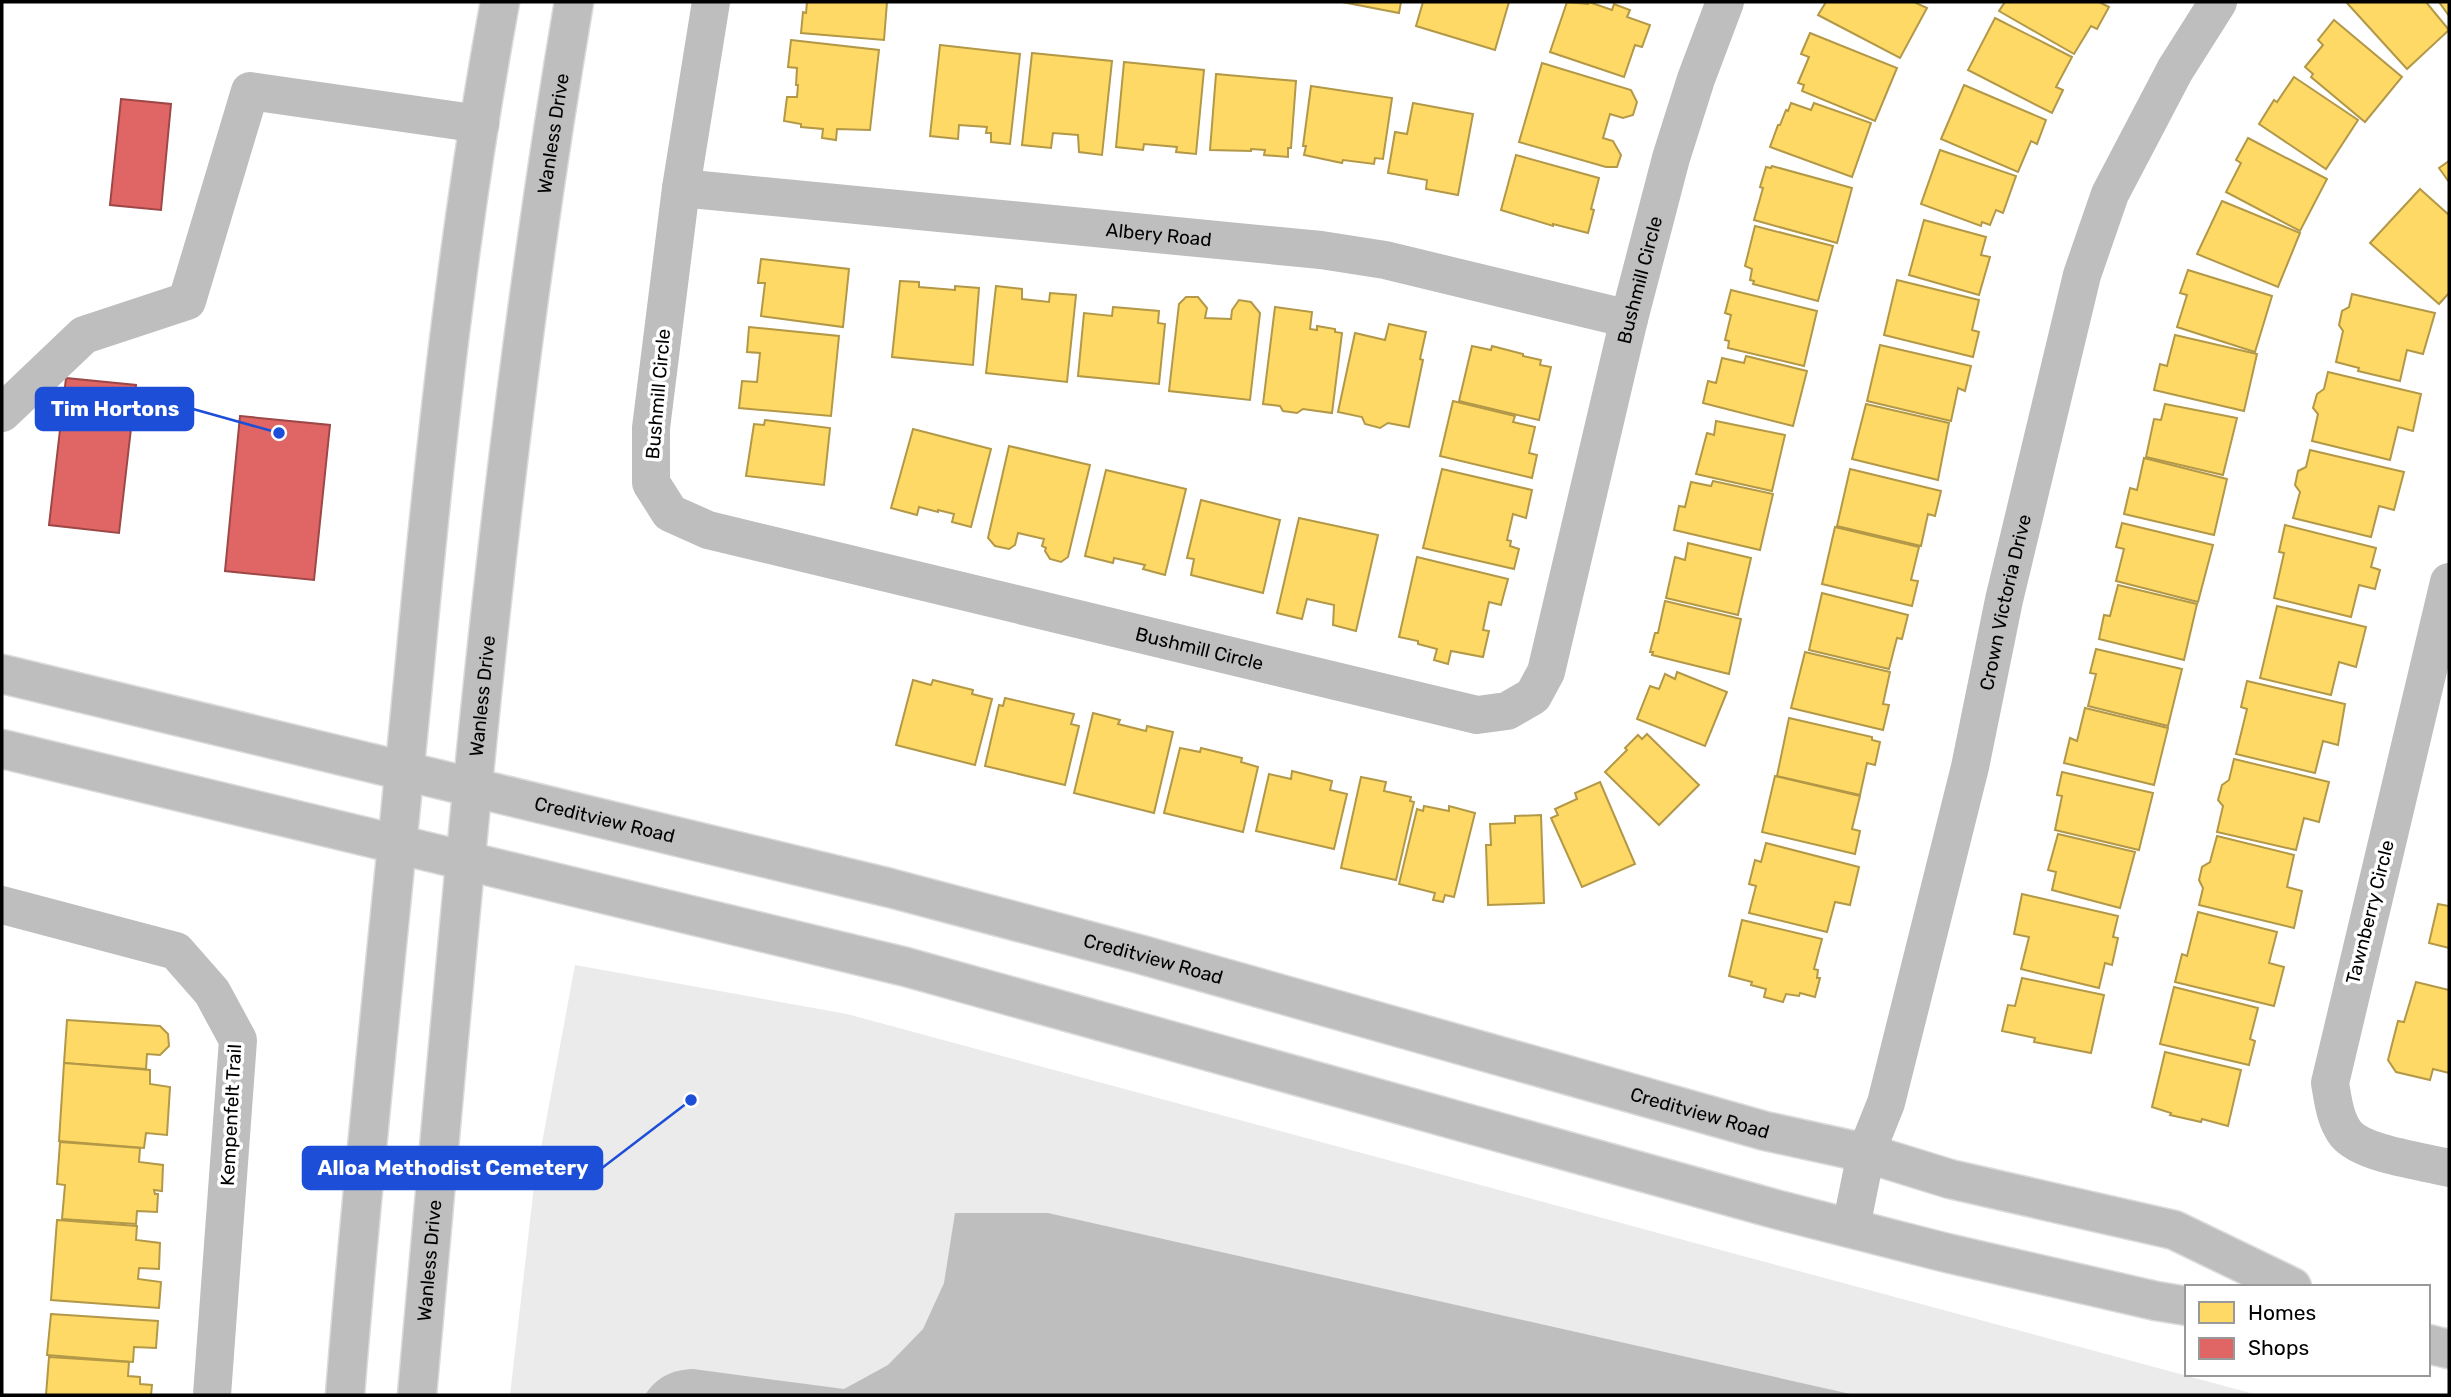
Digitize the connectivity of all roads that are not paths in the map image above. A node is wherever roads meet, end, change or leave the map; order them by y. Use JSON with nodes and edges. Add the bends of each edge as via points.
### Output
{"nodes":[{"id":1,"x":500,"y":2,"type":"edge"},
{"id":2,"x":574,"y":2,"type":"edge"},
{"id":3,"x":711,"y":2,"type":"edge"},
{"id":4,"x":1725,"y":2,"type":"edge"},
{"id":5,"x":2218,"y":2,"type":"edge"},
{"id":6,"x":480,"y":124,"type":"junction"},
{"id":7,"x":681,"y":188,"type":"junction"},
{"id":8,"x":1629,"y":319,"type":"junction"},
{"id":9,"x":2,"y":413,"type":"edge"},
{"id":10,"x":2449,"y":582,"type":"edge"},
{"id":11,"x":2,"y":674,"type":"edge"},
{"id":12,"x":2,"y":749,"type":"edge"},
{"id":13,"x":404,"y":771,"type":"junction"},
{"id":14,"x":474,"y":788,"type":"junction"},
{"id":15,"x":397,"y":843,"type":"junction"},
{"id":16,"x":467,"y":860,"type":"junction"},
{"id":17,"x":2,"y":905,"type":"edge"},
{"id":18,"x":1866,"y":1153,"type":"junction"},
{"id":19,"x":2449,"y":1168,"type":"edge"},
{"id":20,"x":1850,"y":1227,"type":"junction"},
{"id":21,"x":2288,"y":1285,"type":"edge"},
{"id":22,"x":2185,"y":1306,"type":"edge"},
{"id":23,"x":2430,"y":1344,"type":"edge"},
{"id":24,"x":2449,"y":1349,"type":"edge"},
{"id":25,"x":212,"y":1395,"type":"edge"},
{"id":26,"x":345,"y":1395,"type":"edge"},
{"id":27,"x":417,"y":1395,"type":"edge"}],
"edges":[{"from":1,"to":6,"type":"main road"},
{"from":2,"to":14,"type":"main road","name":"Wanless Drive","via":[[512,420]]},
{"from":3,"to":7,"type":"main road","name":"Bushmill Circle"},
{"from":4,"to":8,"type":"main road","name":"Bushmill Circle","via":[[1671,158]]},
{"from":5,"to":18,"type":"main road","name":"Crown Victoria Drive","via":[[2175,70],[2110,194],[2082,275],[2006,589],[1970,767],[1886,1103]]},
{"from":6,"to":9,"type":"main road","via":[[250,91],[187,301],[84,335]]},
{"from":6,"to":13,"type":"main road","via":[[444,382]]},
{"from":7,"to":8,"type":"main road","name":"Albery Road","via":[[1321,250],[1385,260]]},
{"from":7,"to":8,"type":"main road","name":"Bushmill Circle","via":[[651,428],[651,483],[670,513],[708,530],[1477,715],[1507,711],[1533,696],[1546,672]]},
{"from":10,"to":19,"type":"main road","name":"Tawnberry Circle","via":[[2330,1083],[2335,1113],[2347,1135],[2367,1148]]},
{"from":11,"to":13,"type":"main road","name":"Creditview Road"},
{"from":12,"to":15,"type":"main road"},
{"from":13,"to":14,"type":"main road","name":"Creditview Road"},
{"from":13,"to":15,"type":"main road"},
{"from":14,"to":16,"type":"main road","name":"Wanless Drive"},
{"from":14,"to":18,"type":"main road","name":"Creditview Road","via":[[890,888],[1765,1131]]},
{"from":15,"to":16,"type":"main road"},
{"from":15,"to":26,"type":"main road"},
{"from":16,"to":20,"type":"main road","via":[[906,967]]},
{"from":16,"to":27,"type":"main road","name":"Wanless Drive"},
{"from":17,"to":25,"type":"main road","name":"Kempenfelt Trail","via":[[176,951],[212,992],[238,1040]]},
{"from":18,"to":20,"type":"main road","name":"Crown Victoria Drive"},
{"from":18,"to":21,"type":"main road","name":"Creditview Road","via":[[1950,1178],[2174,1230]]},
{"from":20,"to":22,"type":"main road"},
{"from":23,"to":24,"type":"main road"}]}
